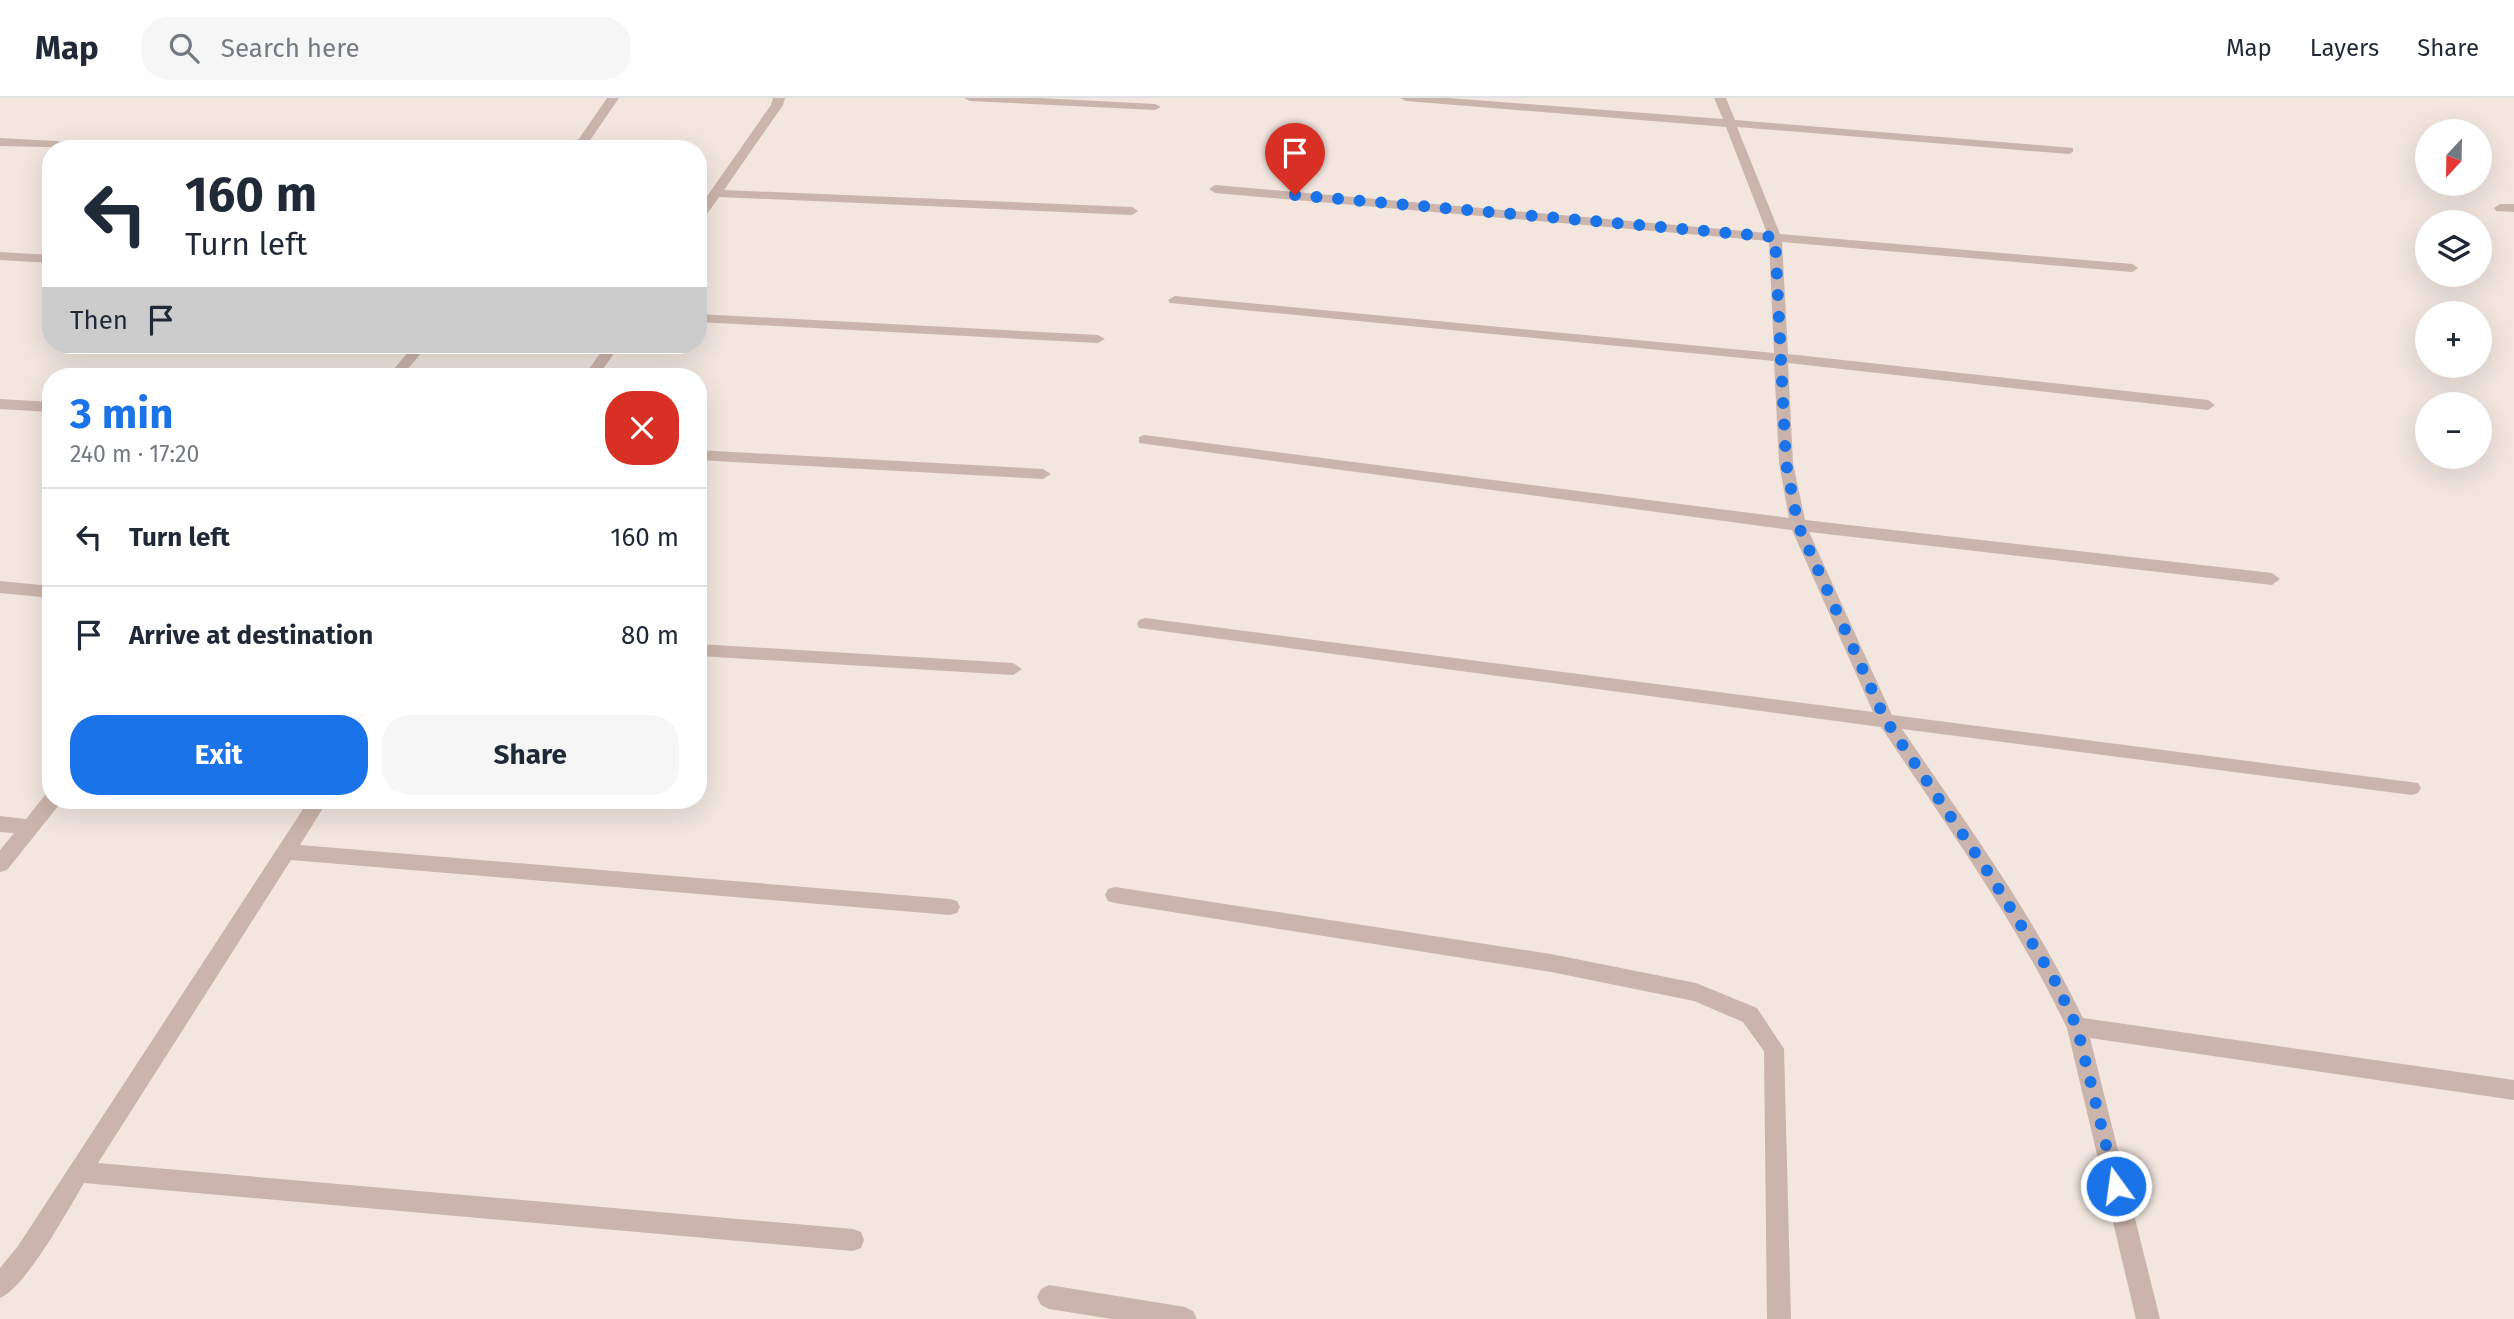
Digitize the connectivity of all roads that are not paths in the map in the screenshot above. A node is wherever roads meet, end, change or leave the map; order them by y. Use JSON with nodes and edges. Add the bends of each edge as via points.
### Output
{"nodes":[{"id":1,"x":613,"y":98,"type":"edge"},
{"id":2,"x":779,"y":98,"type":"edge"},
{"id":3,"x":970,"y":98,"type":"edge"},
{"id":4,"x":1406,"y":98,"type":"edge"},
{"id":5,"x":1720,"y":98,"type":"edge"},
{"id":6,"x":1155,"y":107,"type":"dead end"},
{"id":7,"x":1731,"y":125,"type":"junction"},
{"id":8,"x":584,"y":140,"type":"edge"},
{"id":9,"x":0,"y":142,"type":"edge"},
{"id":10,"x":42,"y":144,"type":"edge"},
{"id":11,"x":2069,"y":150,"type":"dead end"},
{"id":12,"x":1215,"y":189,"type":"dead end"},
{"id":13,"x":715,"y":193,"type":"junction"},
{"id":14,"x":707,"y":205,"type":"edge"},
{"id":15,"x":2500,"y":208,"type":"dead end"},
{"id":16,"x":2514,"y":208,"type":"edge"},
{"id":17,"x":1132,"y":211,"type":"dead end"},
{"id":18,"x":1775,"y":237,"type":"junction"},
{"id":19,"x":0,"y":256,"type":"edge"},
{"id":20,"x":42,"y":258,"type":"edge"},
{"id":21,"x":2132,"y":268,"type":"dead end"},
{"id":22,"x":1175,"y":300,"type":"dead end"},
{"id":23,"x":707,"y":318,"type":"edge"},
{"id":24,"x":1098,"y":339,"type":"dead end"},
{"id":25,"x":413,"y":354,"type":"edge"},
{"id":26,"x":1782,"y":358,"type":"junction"},
{"id":27,"x":402,"y":368,"type":"edge"},
{"id":28,"x":0,"y":404,"type":"edge"},
{"id":29,"x":2208,"y":405,"type":"dead end"},
{"id":30,"x":42,"y":406,"type":"edge"},
{"id":31,"x":1144,"y":440,"type":"dead end"},
{"id":32,"x":707,"y":455,"type":"edge"},
{"id":33,"x":1042,"y":474,"type":"dead end"},
{"id":34,"x":1798,"y":525,"type":"junction"},
{"id":35,"x":2272,"y":579,"type":"dead end"},
{"id":36,"x":0,"y":587,"type":"edge"},
{"id":37,"x":42,"y":591,"type":"edge"},
{"id":38,"x":1145,"y":624,"type":"dead end"},
{"id":39,"x":707,"y":651,"type":"edge"},
{"id":40,"x":1013,"y":669,"type":"dead end"},
{"id":41,"x":1885,"y":719,"type":"junction"},
{"id":42,"x":2412,"y":788,"type":"dead end"},
{"id":43,"x":45,"y":809,"type":"edge"},
{"id":44,"x":314,"y":809,"type":"edge"},
{"id":45,"x":0,"y":824,"type":"edge"},
{"id":46,"x":30,"y":827,"type":"junction"},
{"id":47,"x":288,"y":852,"type":"junction"},
{"id":48,"x":0,"y":864,"type":"edge"},
{"id":49,"x":1115,"y":895,"type":"dead end"},
{"id":50,"x":950,"y":907,"type":"dead end"},
{"id":51,"x":2077,"y":1027,"type":"junction"},
{"id":52,"x":2514,"y":1090,"type":"edge"},
{"id":53,"x":78,"y":1172,"type":"junction"},
{"id":54,"x":853,"y":1240,"type":"dead end"},
{"id":55,"x":0,"y":1286,"type":"edge"},
{"id":56,"x":1049,"y":1297,"type":"dead end"},
{"id":57,"x":1185,"y":1319,"type":"edge"},
{"id":58,"x":1779,"y":1319,"type":"edge"},
{"id":59,"x":2148,"y":1319,"type":"edge"}],
"edges":[{"from":1,"to":8,"type":"street"},
{"from":2,"to":13,"type":"street"},
{"from":3,"to":6,"type":"street"},
{"from":4,"to":7,"type":"street"},
{"from":5,"to":7,"type":"street"},
{"from":7,"to":11,"type":"street"},
{"from":7,"to":18,"type":"street"},
{"from":9,"to":10,"type":"street"},
{"from":12,"to":18,"type":"street"},
{"from":13,"to":14,"type":"street"},
{"from":13,"to":17,"type":"street"},
{"from":15,"to":16,"type":"street"},
{"from":18,"to":21,"type":"street"},
{"from":18,"to":26,"type":"street"},
{"from":19,"to":20,"type":"street"},
{"from":22,"to":26,"type":"street"},
{"from":23,"to":24,"type":"street"},
{"from":25,"to":27,"type":"street"},
{"from":26,"to":29,"type":"street"},
{"from":26,"to":34,"type":"street","via":[[1786,463]]},
{"from":28,"to":30,"type":"street"},
{"from":31,"to":34,"type":"street"},
{"from":32,"to":33,"type":"street"},
{"from":34,"to":35,"type":"street"},
{"from":34,"to":41,"type":"street"},
{"from":36,"to":37,"type":"street"},
{"from":38,"to":41,"type":"street","via":[[1549,680]]},
{"from":39,"to":40,"type":"street"},
{"from":41,"to":42,"type":"street"},
{"from":41,"to":51,"type":"street","via":[[1990,875],[2053,977]]},
{"from":43,"to":46,"type":"street"},
{"from":44,"to":47,"type":"street"},
{"from":45,"to":46,"type":"street"},
{"from":46,"to":48,"type":"street"},
{"from":47,"to":50,"type":"street"},
{"from":47,"to":53,"type":"street"},
{"from":49,"to":58,"type":"street","via":[[1564,965],[1696,992],[1750,1015],[1773,1049]]},
{"from":51,"to":52,"type":"street"},
{"from":51,"to":59,"type":"street"},
{"from":53,"to":54,"type":"street"},
{"from":53,"to":55,"type":"street"},
{"from":56,"to":57,"type":"street"}]}
